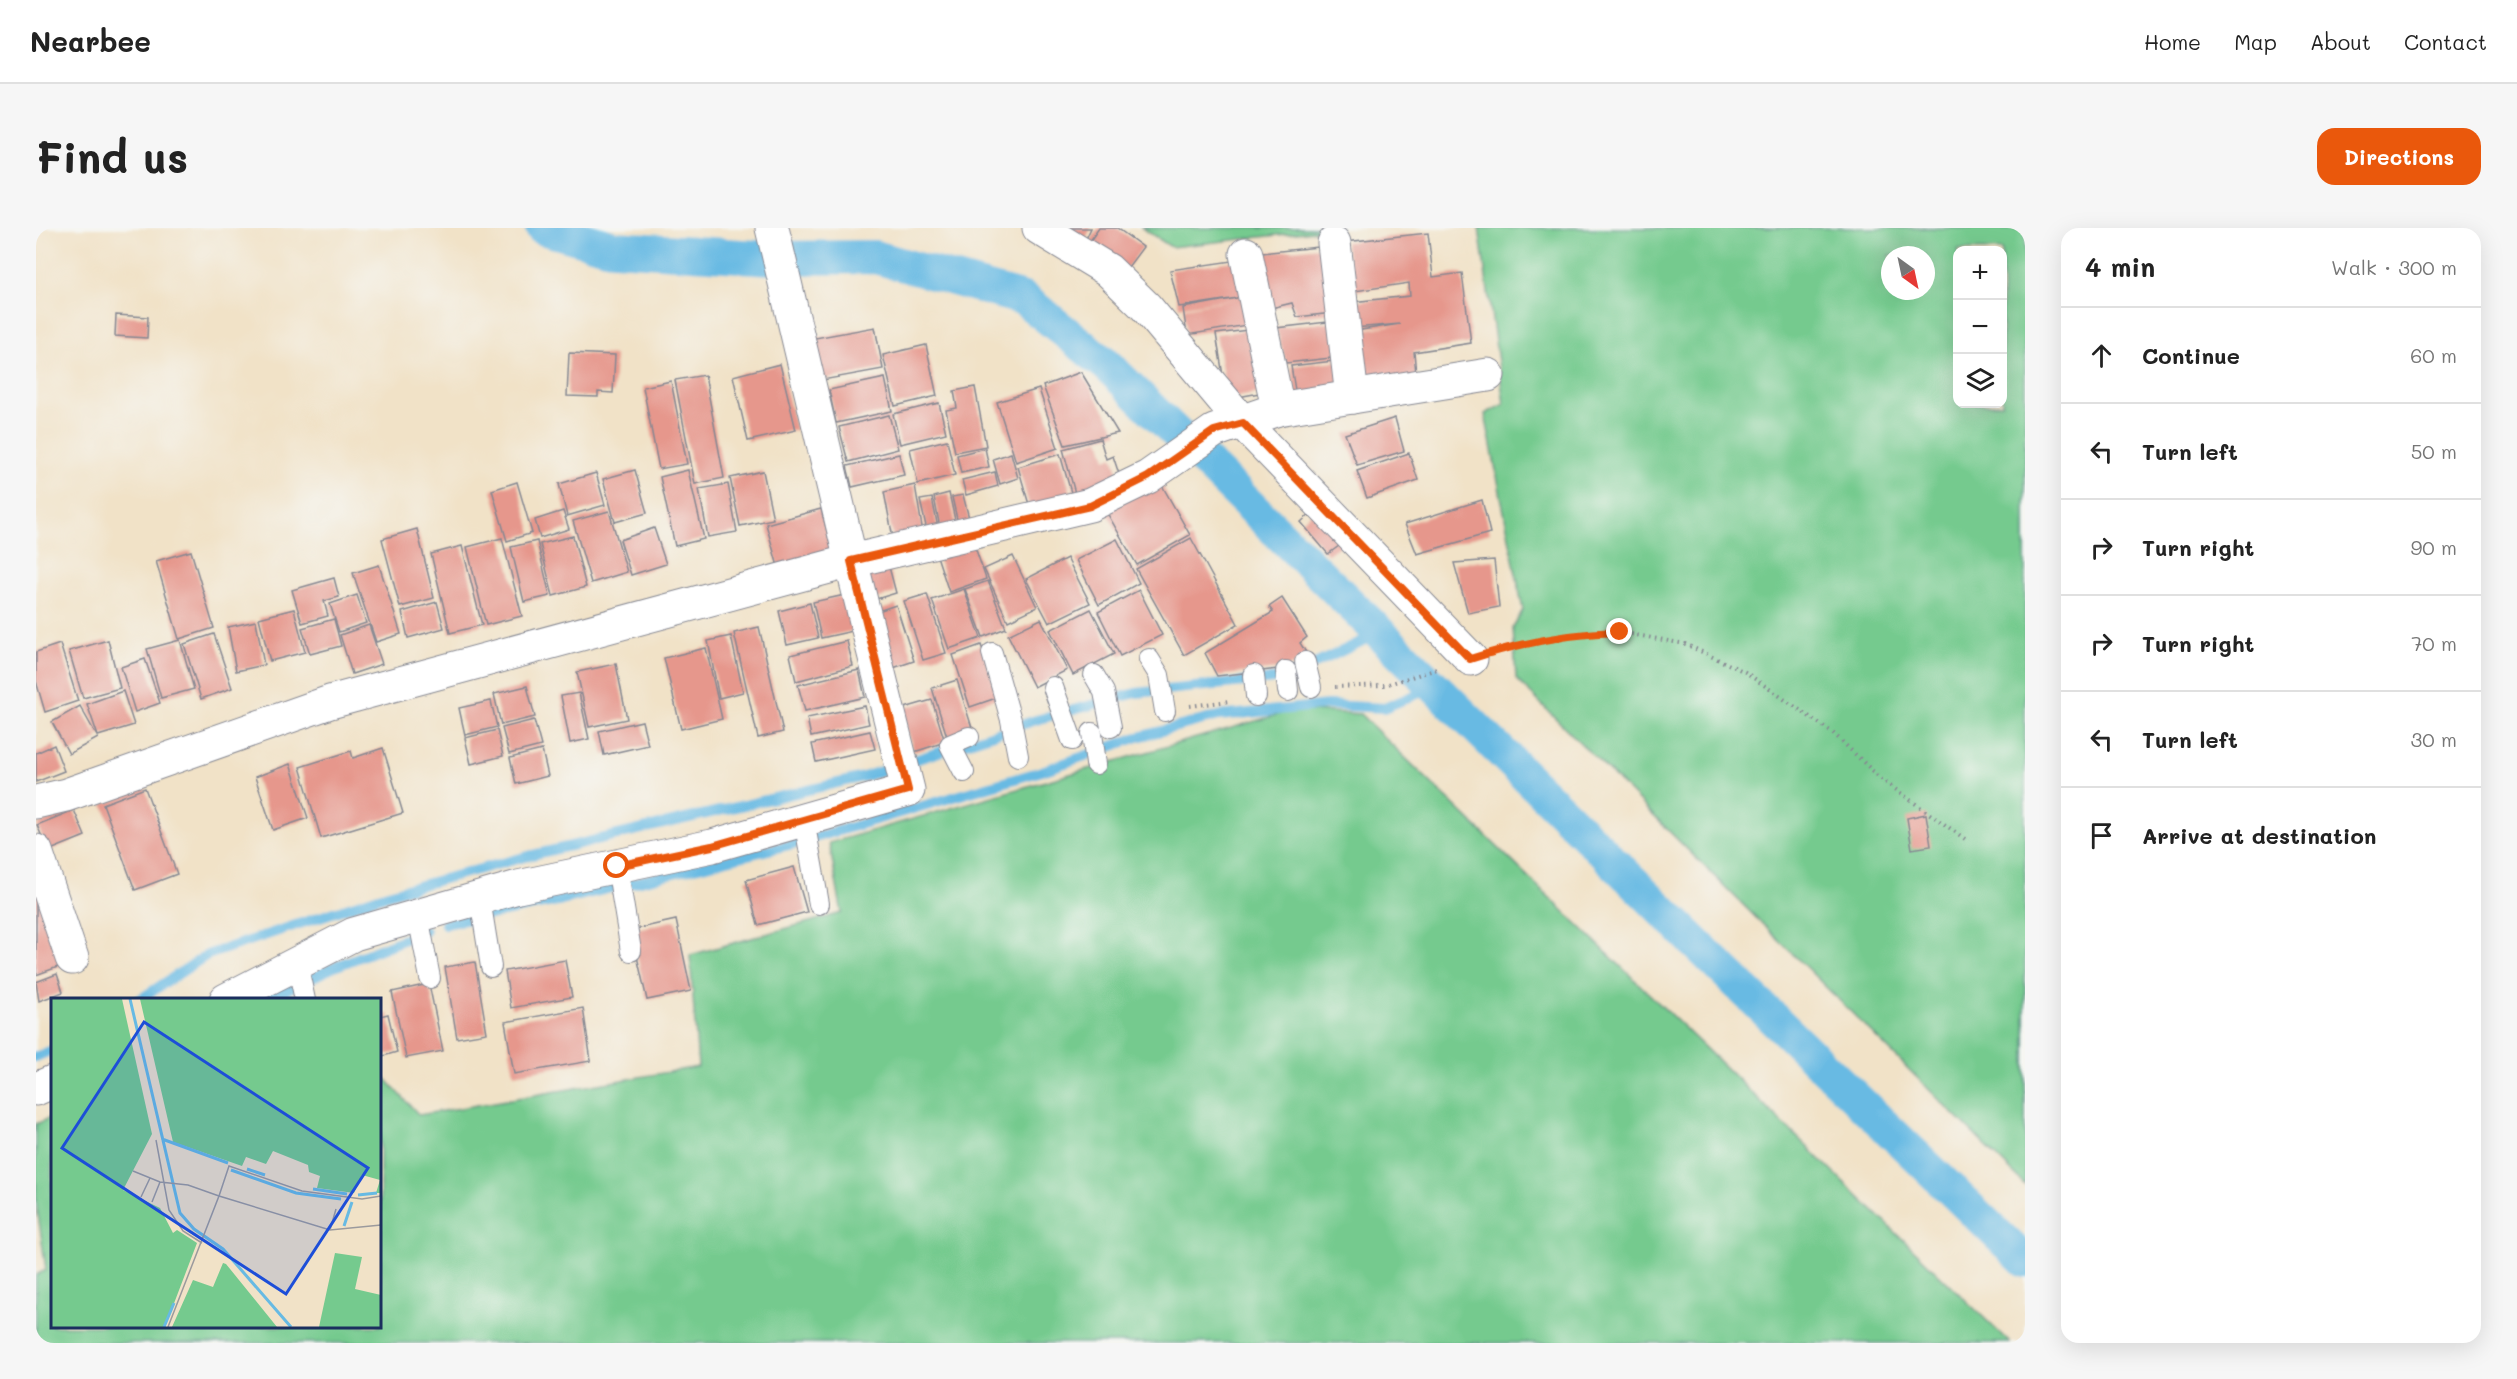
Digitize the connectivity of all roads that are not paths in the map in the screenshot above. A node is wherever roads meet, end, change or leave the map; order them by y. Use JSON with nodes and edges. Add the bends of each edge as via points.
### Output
{"nodes":[{"id":1,"x":772,"y":228,"type":"edge"},
{"id":2,"x":1039,"y":228,"type":"edge"},
{"id":3,"x":1334,"y":243,"type":"dead end"},
{"id":4,"x":1246,"y":254,"type":"dead end"},
{"id":5,"x":1488,"y":375,"type":"dead end"},
{"id":6,"x":1352,"y":397,"type":"junction"},
{"id":7,"x":1278,"y":410,"type":"junction"},
{"id":8,"x":1229,"y":427,"type":"junction"},
{"id":9,"x":851,"y":561,"type":"junction"},
{"id":10,"x":992,"y":653,"type":"dead end"},
{"id":11,"x":1467,"y":660,"type":"road end"},
{"id":12,"x":1305,"y":663,"type":"dead end"},
{"id":13,"x":1154,"y":667,"type":"dead end"},
{"id":14,"x":1099,"y":683,"type":"dead end"},
{"id":15,"x":1311,"y":686,"type":"dead end"},
{"id":16,"x":1055,"y":695,"type":"dead end"},
{"id":17,"x":1164,"y":706,"type":"dead end"},
{"id":18,"x":1070,"y":734,"type":"dead end"},
{"id":19,"x":969,"y":737,"type":"dead end"},
{"id":20,"x":1017,"y":751,"type":"dead end"},
{"id":21,"x":1096,"y":762,"type":"dead end"},
{"id":22,"x":961,"y":768,"type":"dead end"},
{"id":23,"x":36,"y":802,"type":"edge"},
{"id":24,"x":807,"y":831,"type":"junction"},
{"id":25,"x":36,"y":851,"type":"edge"},
{"id":26,"x":619,"y":879,"type":"junction"},
{"id":27,"x":819,"y":904,"type":"dead end"},
{"id":28,"x":482,"y":912,"type":"junction"},
{"id":29,"x":421,"y":928,"type":"junction"},
{"id":30,"x":631,"y":951,"type":"dead end"},
{"id":31,"x":72,"y":958,"type":"dead end"},
{"id":32,"x":491,"y":967,"type":"dead end"},
{"id":33,"x":430,"y":978,"type":"dead end"},
{"id":34,"x":302,"y":981,"type":"edge"},
{"id":35,"x":230,"y":998,"type":"edge"},
{"id":36,"x":51,"y":1082,"type":"edge"},
{"id":37,"x":36,"y":1089,"type":"edge"}],
"edges":[{"from":1,"to":9,"type":"street"},
{"from":2,"to":8,"type":"street","via":[[1108,270],[1146,307]]},
{"from":3,"to":6,"type":"street"},
{"from":4,"to":7,"type":"street"},
{"from":5,"to":6,"type":"street"},
{"from":6,"to":7,"type":"street"},
{"from":7,"to":8,"type":"street"},
{"from":8,"to":9,"type":"street","via":[[1090,506]]},
{"from":8,"to":11,"type":"street"},
{"from":9,"to":23,"type":"street","via":[[330,702],[66,795]]},
{"from":9,"to":24,"type":"street","via":[[908,790]]},
{"from":10,"to":20,"type":"lane"},
{"from":12,"to":15,"type":"lane"},
{"from":13,"to":17,"type":"lane"},
{"from":14,"to":21,"type":"lane","via":[[1101,730]]},
{"from":16,"to":18,"type":"lane"},
{"from":19,"to":22,"type":"lane","via":[[951,745]]},
{"from":24,"to":26,"type":"street","via":[[712,846]]},
{"from":24,"to":27,"type":"lane"},
{"from":25,"to":31,"type":"street"},
{"from":26,"to":28,"type":"street","via":[[518,887]]},
{"from":26,"to":30,"type":"lane"},
{"from":28,"to":29,"type":"street"},
{"from":28,"to":32,"type":"lane"},
{"from":29,"to":33,"type":"lane"},
{"from":29,"to":34,"type":"street","via":[[354,934]]},
{"from":34,"to":35,"type":"street"},
{"from":36,"to":37,"type":"street"}]}
